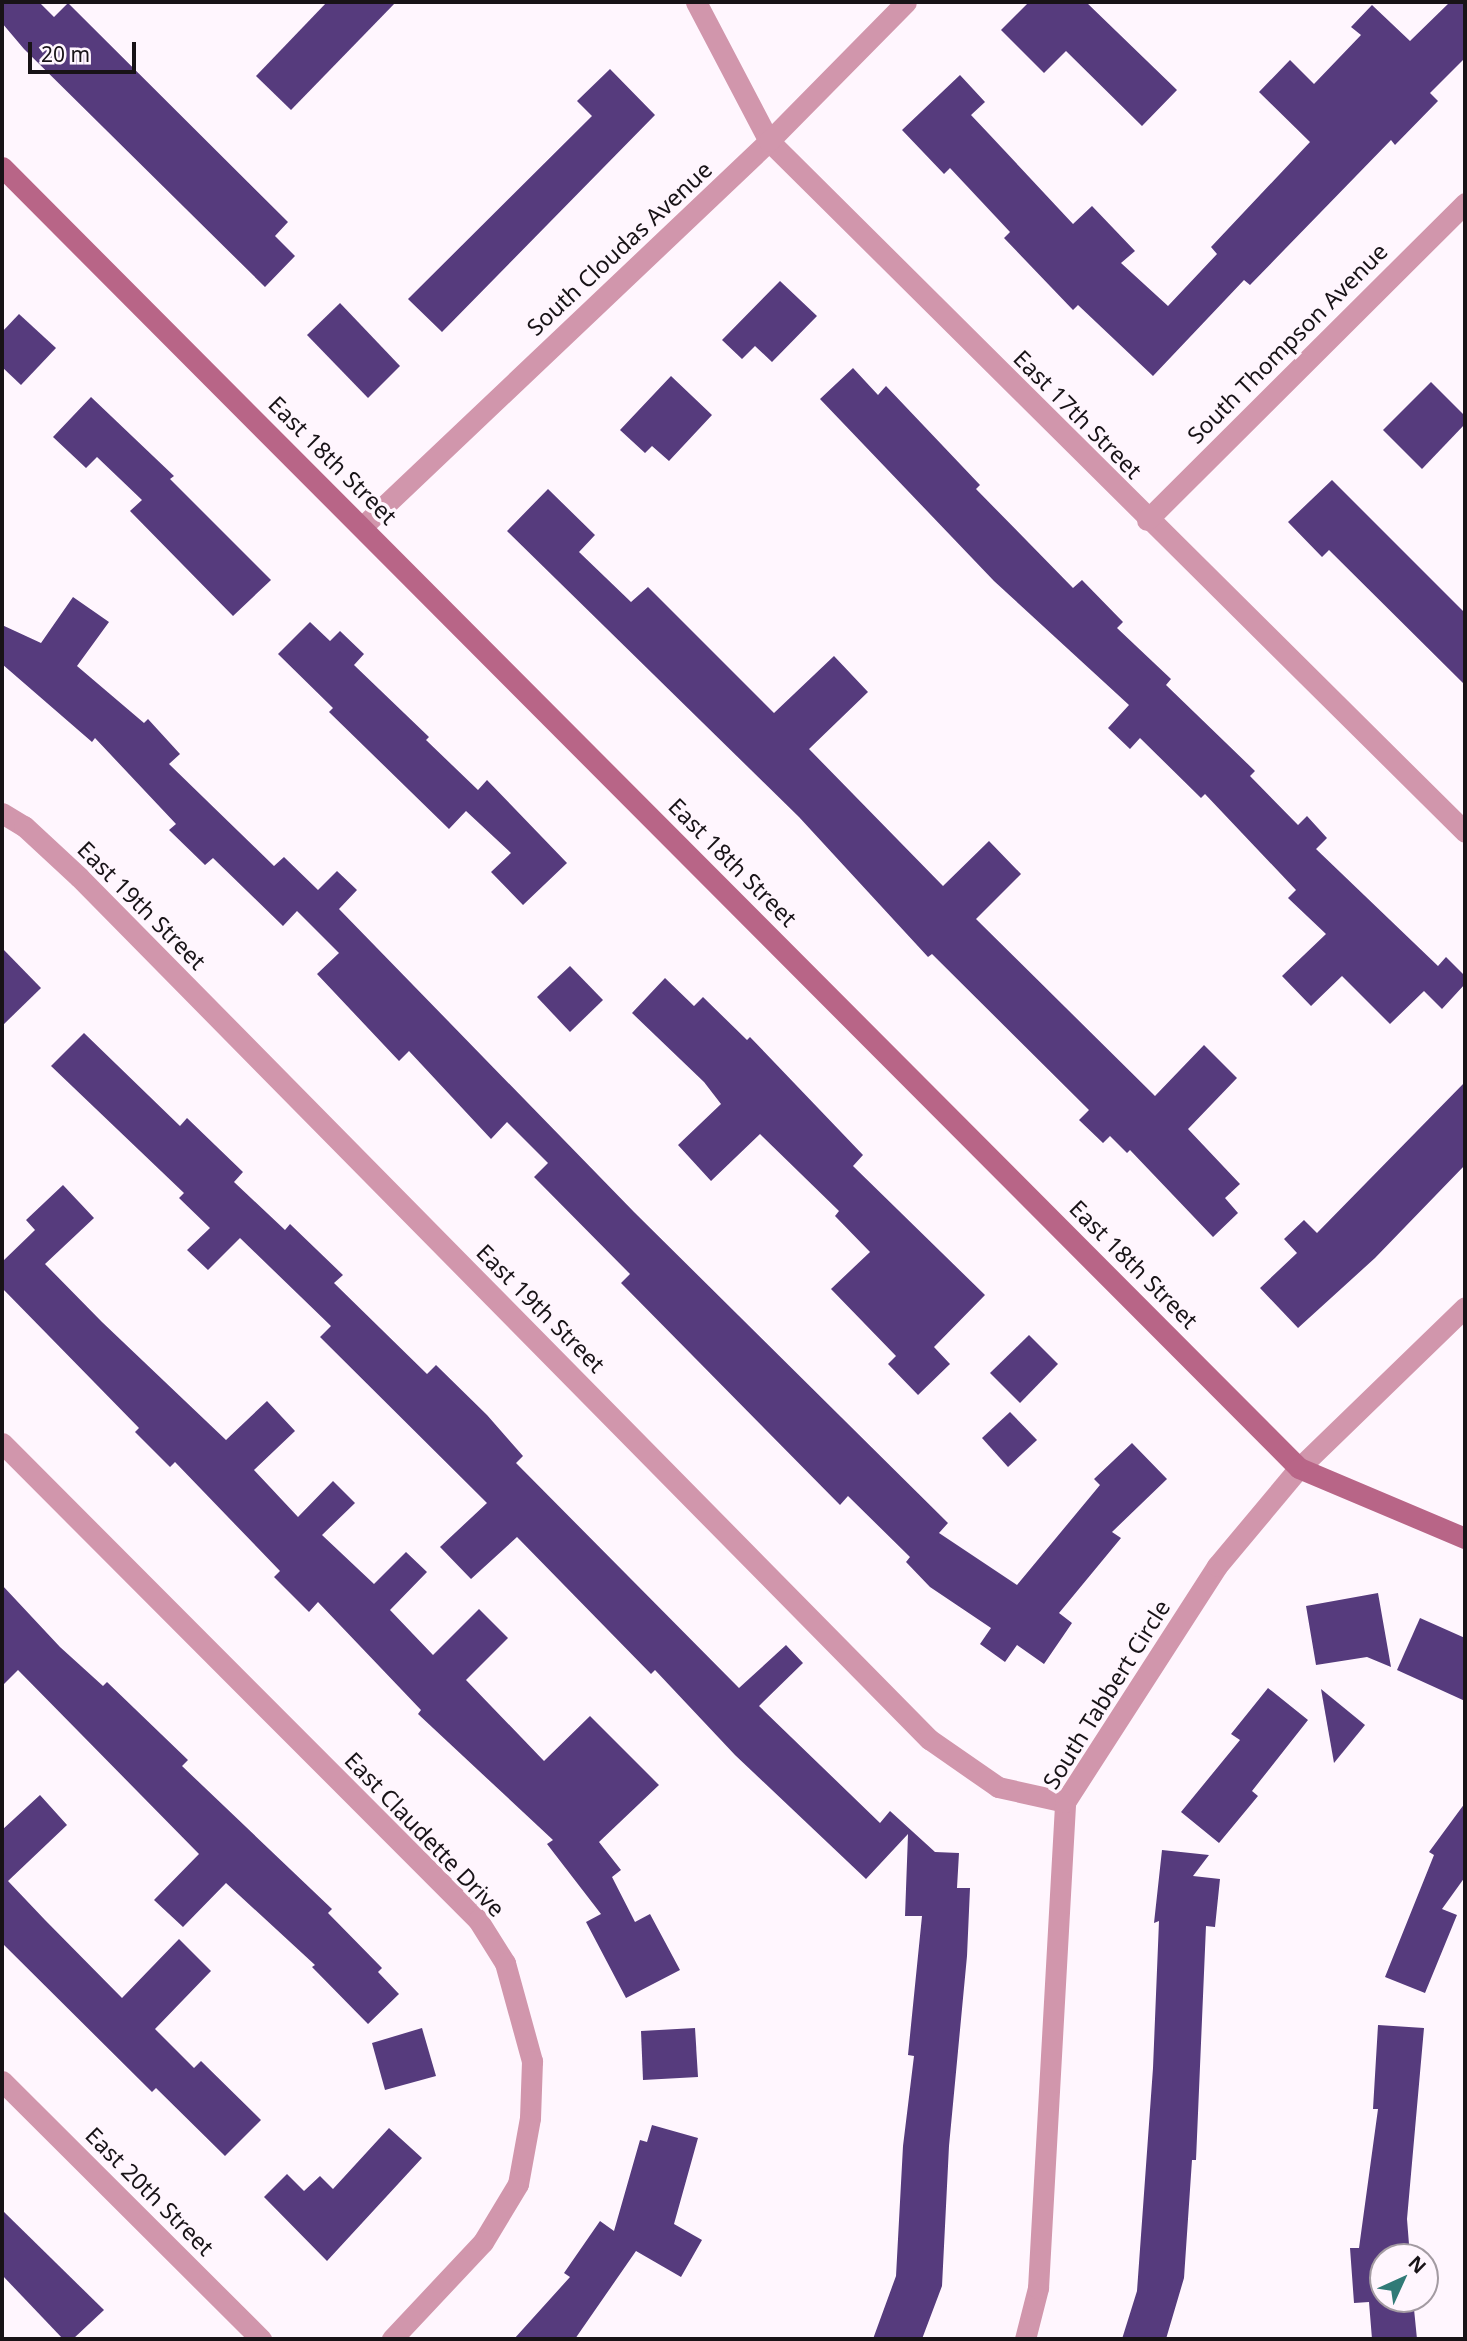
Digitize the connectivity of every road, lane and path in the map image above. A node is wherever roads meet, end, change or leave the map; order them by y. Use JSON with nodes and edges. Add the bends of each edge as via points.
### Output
{"nodes":[{"id":1,"x":696,"y":2,"type":"edge"},
{"id":2,"x":906,"y":2,"type":"edge"},
{"id":3,"x":769,"y":141,"type":"junction"},
{"id":4,"x":2,"y":167,"type":"edge"},
{"id":5,"x":1465,"y":203,"type":"edge"},
{"id":6,"x":1147,"y":520,"type":"junction"},
{"id":7,"x":362,"y":527,"type":"junction"},
{"id":8,"x":2,"y":813,"type":"edge"},
{"id":9,"x":1465,"y":832,"type":"edge"},
{"id":10,"x":1465,"y":1307,"type":"edge"},
{"id":11,"x":2,"y":1443,"type":"edge"},
{"id":12,"x":1299,"y":1468,"type":"junction"},
{"id":13,"x":1465,"y":1538,"type":"edge"},
{"id":14,"x":1065,"y":1802,"type":"junction"},
{"id":15,"x":2,"y":2081,"type":"edge"},
{"id":16,"x":261,"y":2339,"type":"edge"},
{"id":17,"x":392,"y":2339,"type":"edge"},
{"id":18,"x":1025,"y":2339,"type":"edge"}],
"edges":[{"from":1,"to":3,"type":"street","name":"East 17th Street"},
{"from":2,"to":3,"type":"street","name":"South Cloudas Avenue"},
{"from":3,"to":6,"type":"street","name":"East 17th Street"},
{"from":3,"to":7,"type":"street","name":"South Cloudas Avenue"},
{"from":4,"to":7,"type":"street","name":"East 18th Street"},
{"from":5,"to":6,"type":"street","name":"South Thompson Avenue"},
{"from":6,"to":9,"type":"street","name":"East 17th Street"},
{"from":7,"to":12,"type":"street","name":"East 18th Street"},
{"from":8,"to":14,"type":"street","name":"East 19th Street","via":[[24,826],[79,877],[929,1739],[998,1787]]},
{"from":10,"to":12,"type":"street","name":"South Tabbert Circle"},
{"from":11,"to":17,"type":"street","name":"East Claudette Drive","via":[[478,1920],[505,1963],[532,2061],[530,2118],[518,2184],[482,2242]]},
{"from":12,"to":13,"type":"street","name":"East 18th Street"},
{"from":12,"to":14,"type":"street","name":"South Tabbert Circle","via":[[1217,1566]]},
{"from":14,"to":18,"type":"street","name":"South Tabbert Circle","via":[[1038,2288]]},
{"from":15,"to":16,"type":"street","name":"East 20th Street"}]}
